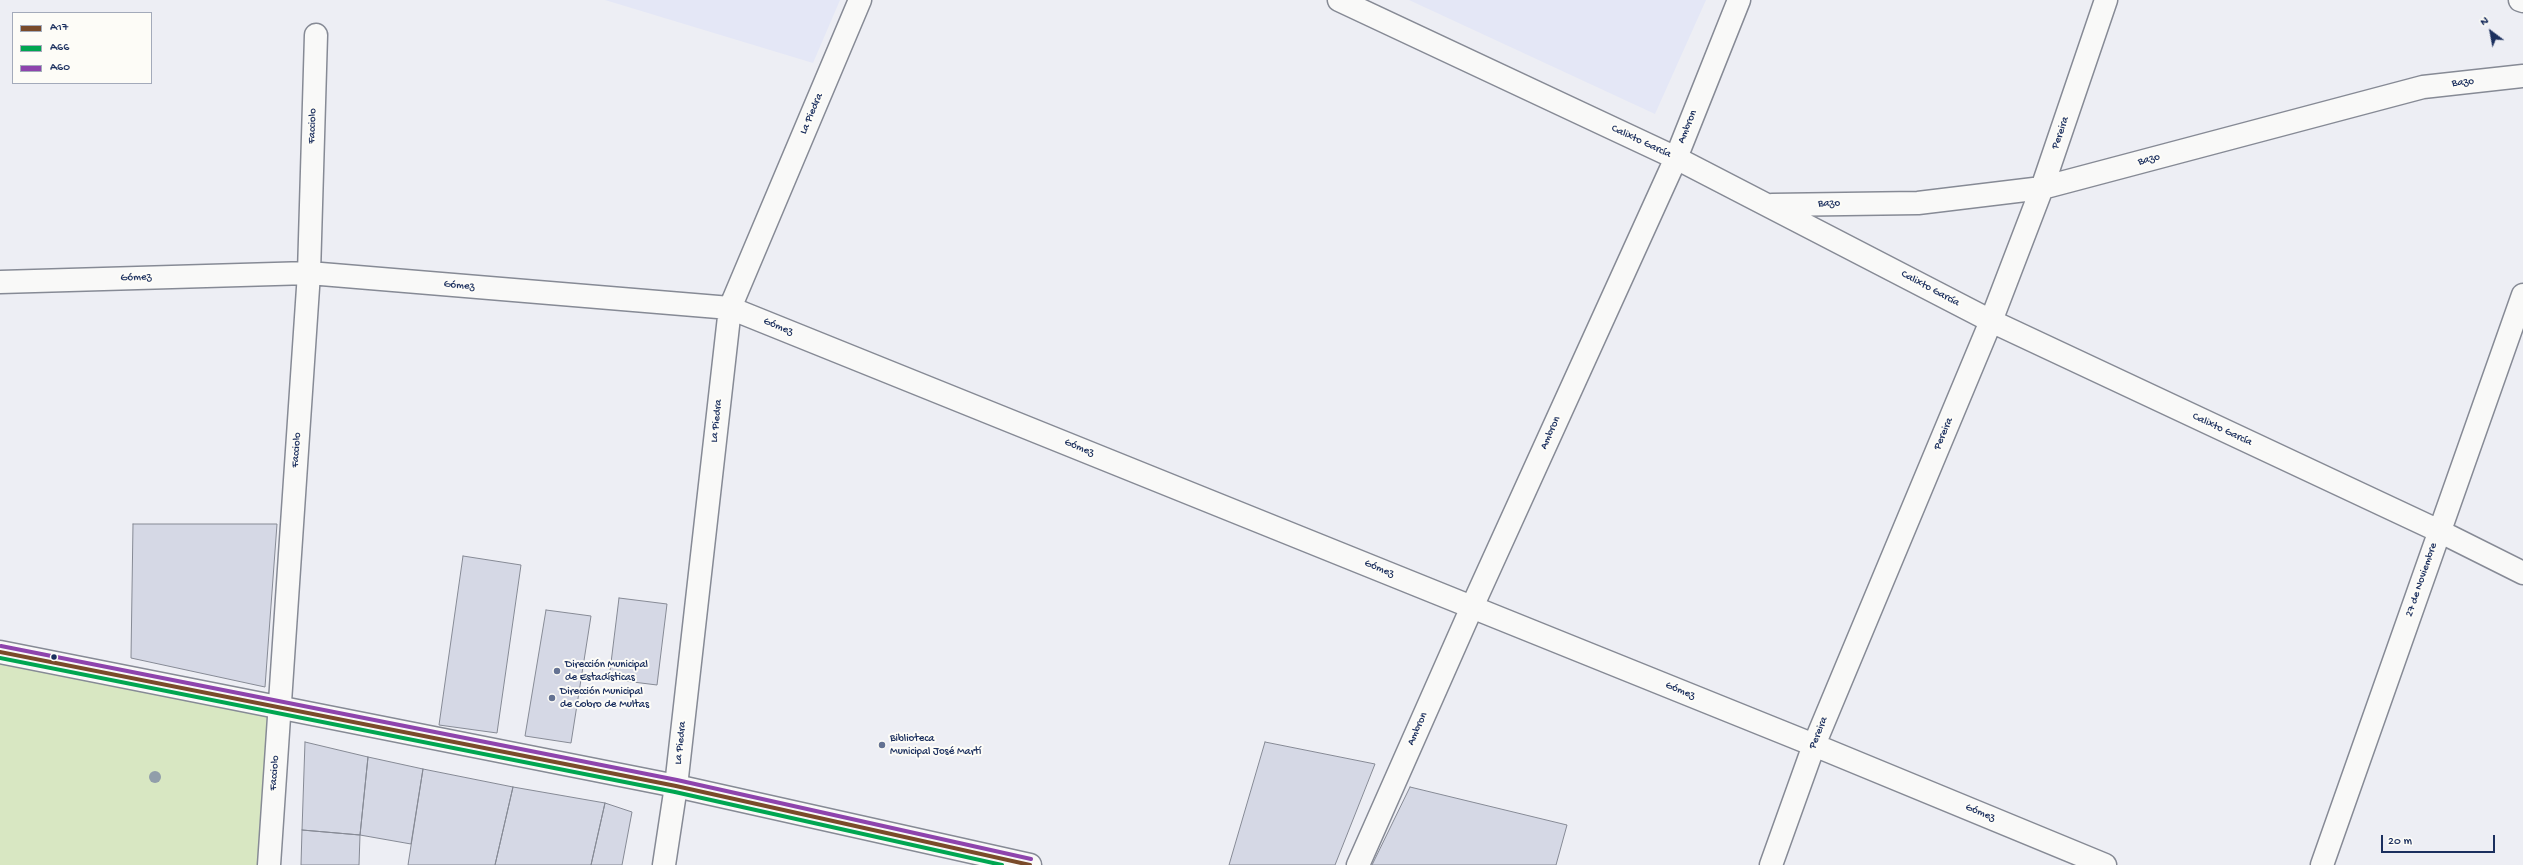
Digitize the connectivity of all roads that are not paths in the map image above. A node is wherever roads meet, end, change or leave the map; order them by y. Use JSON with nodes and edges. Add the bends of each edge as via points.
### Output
{"nodes":[{"id":1,"x":860,"y":0,"type":"edge"},
{"id":2,"x":1339,"y":0,"type":"edge"},
{"id":3,"x":1740,"y":0,"type":"edge"},
{"id":4,"x":2106,"y":0,"type":"edge"},
{"id":5,"x":2520,"y":0,"type":"edge"},
{"id":6,"x":2523,"y":1,"type":"edge"},
{"id":7,"x":316,"y":34,"type":"dead end"},
{"id":8,"x":2523,"y":76,"type":"edge"},
{"id":9,"x":1676,"y":158,"type":"junction"},
{"id":10,"x":2042,"y":188,"type":"junction"},
{"id":11,"x":1769,"y":205,"type":"junction"},
{"id":12,"x":309,"y":274,"type":"junction"},
{"id":13,"x":0,"y":282,"type":"edge"},
{"id":14,"x":2523,"y":296,"type":"edge"},
{"id":15,"x":730,"y":308,"type":"junction"},
{"id":16,"x":1991,"y":321,"type":"junction"},
{"id":17,"x":2439,"y":531,"type":"junction"},
{"id":18,"x":2523,"y":573,"type":"edge"},
{"id":19,"x":1472,"y":607,"type":"junction"},
{"id":20,"x":0,"y":652,"type":"edge"},
{"id":21,"x":280,"y":708,"type":"junction"},
{"id":22,"x":1814,"y":745,"type":"junction"},
{"id":23,"x":676,"y":786,"type":"junction"},
{"id":24,"x":269,"y":865,"type":"edge"},
{"id":25,"x":664,"y":865,"type":"edge"},
{"id":26,"x":1030,"y":865,"type":"edge"},
{"id":27,"x":1358,"y":865,"type":"edge"},
{"id":28,"x":1771,"y":865,"type":"edge"},
{"id":29,"x":2105,"y":865,"type":"edge"},
{"id":30,"x":2322,"y":865,"type":"edge"}],
"edges":[{"from":1,"to":15,"type":"street","name":"La Piedra"},
{"from":2,"to":9,"type":"street","name":"Calixto García"},
{"from":3,"to":9,"type":"street","name":"Ambron"},
{"from":4,"to":10,"type":"street","name":"Pereira"},
{"from":5,"to":6,"type":"street"},
{"from":7,"to":12,"type":"street","name":"Facciolo"},
{"from":8,"to":10,"type":"street","name":"Bazo","via":[[2423,87]]},
{"from":9,"to":11,"type":"street","name":"Calixto García"},
{"from":9,"to":19,"type":"street","name":"Ambron"},
{"from":10,"to":11,"type":"street","name":"Bazo","via":[[1918,203]]},
{"from":10,"to":16,"type":"street","name":"Pereira"},
{"from":11,"to":16,"type":"street","name":"Calixto García"},
{"from":12,"to":13,"type":"street","name":"Gómez"},
{"from":12,"to":15,"type":"street","name":"Gómez"},
{"from":12,"to":21,"type":"street","name":"Facciolo"},
{"from":14,"to":17,"type":"street","name":"27 de Noviembre"},
{"from":15,"to":19,"type":"street","name":"Gómez"},
{"from":15,"to":23,"type":"street","name":"La Piedra"},
{"from":16,"to":17,"type":"street","name":"Calixto García"},
{"from":16,"to":22,"type":"street","name":"Pereira"},
{"from":17,"to":18,"type":"street","name":"Calixto García"},
{"from":17,"to":30,"type":"street","name":"27 de Noviembre"},
{"from":19,"to":22,"type":"street","name":"Gómez"},
{"from":19,"to":27,"type":"street","name":"Ambron"},
{"from":20,"to":21,"type":"street"},
{"from":21,"to":23,"type":"street"},
{"from":21,"to":24,"type":"street","name":"Facciolo"},
{"from":22,"to":28,"type":"street","name":"Pereira"},
{"from":22,"to":29,"type":"street","name":"Gómez"},
{"from":23,"to":25,"type":"street","name":"La Piedra"},
{"from":23,"to":26,"type":"street"}]}
